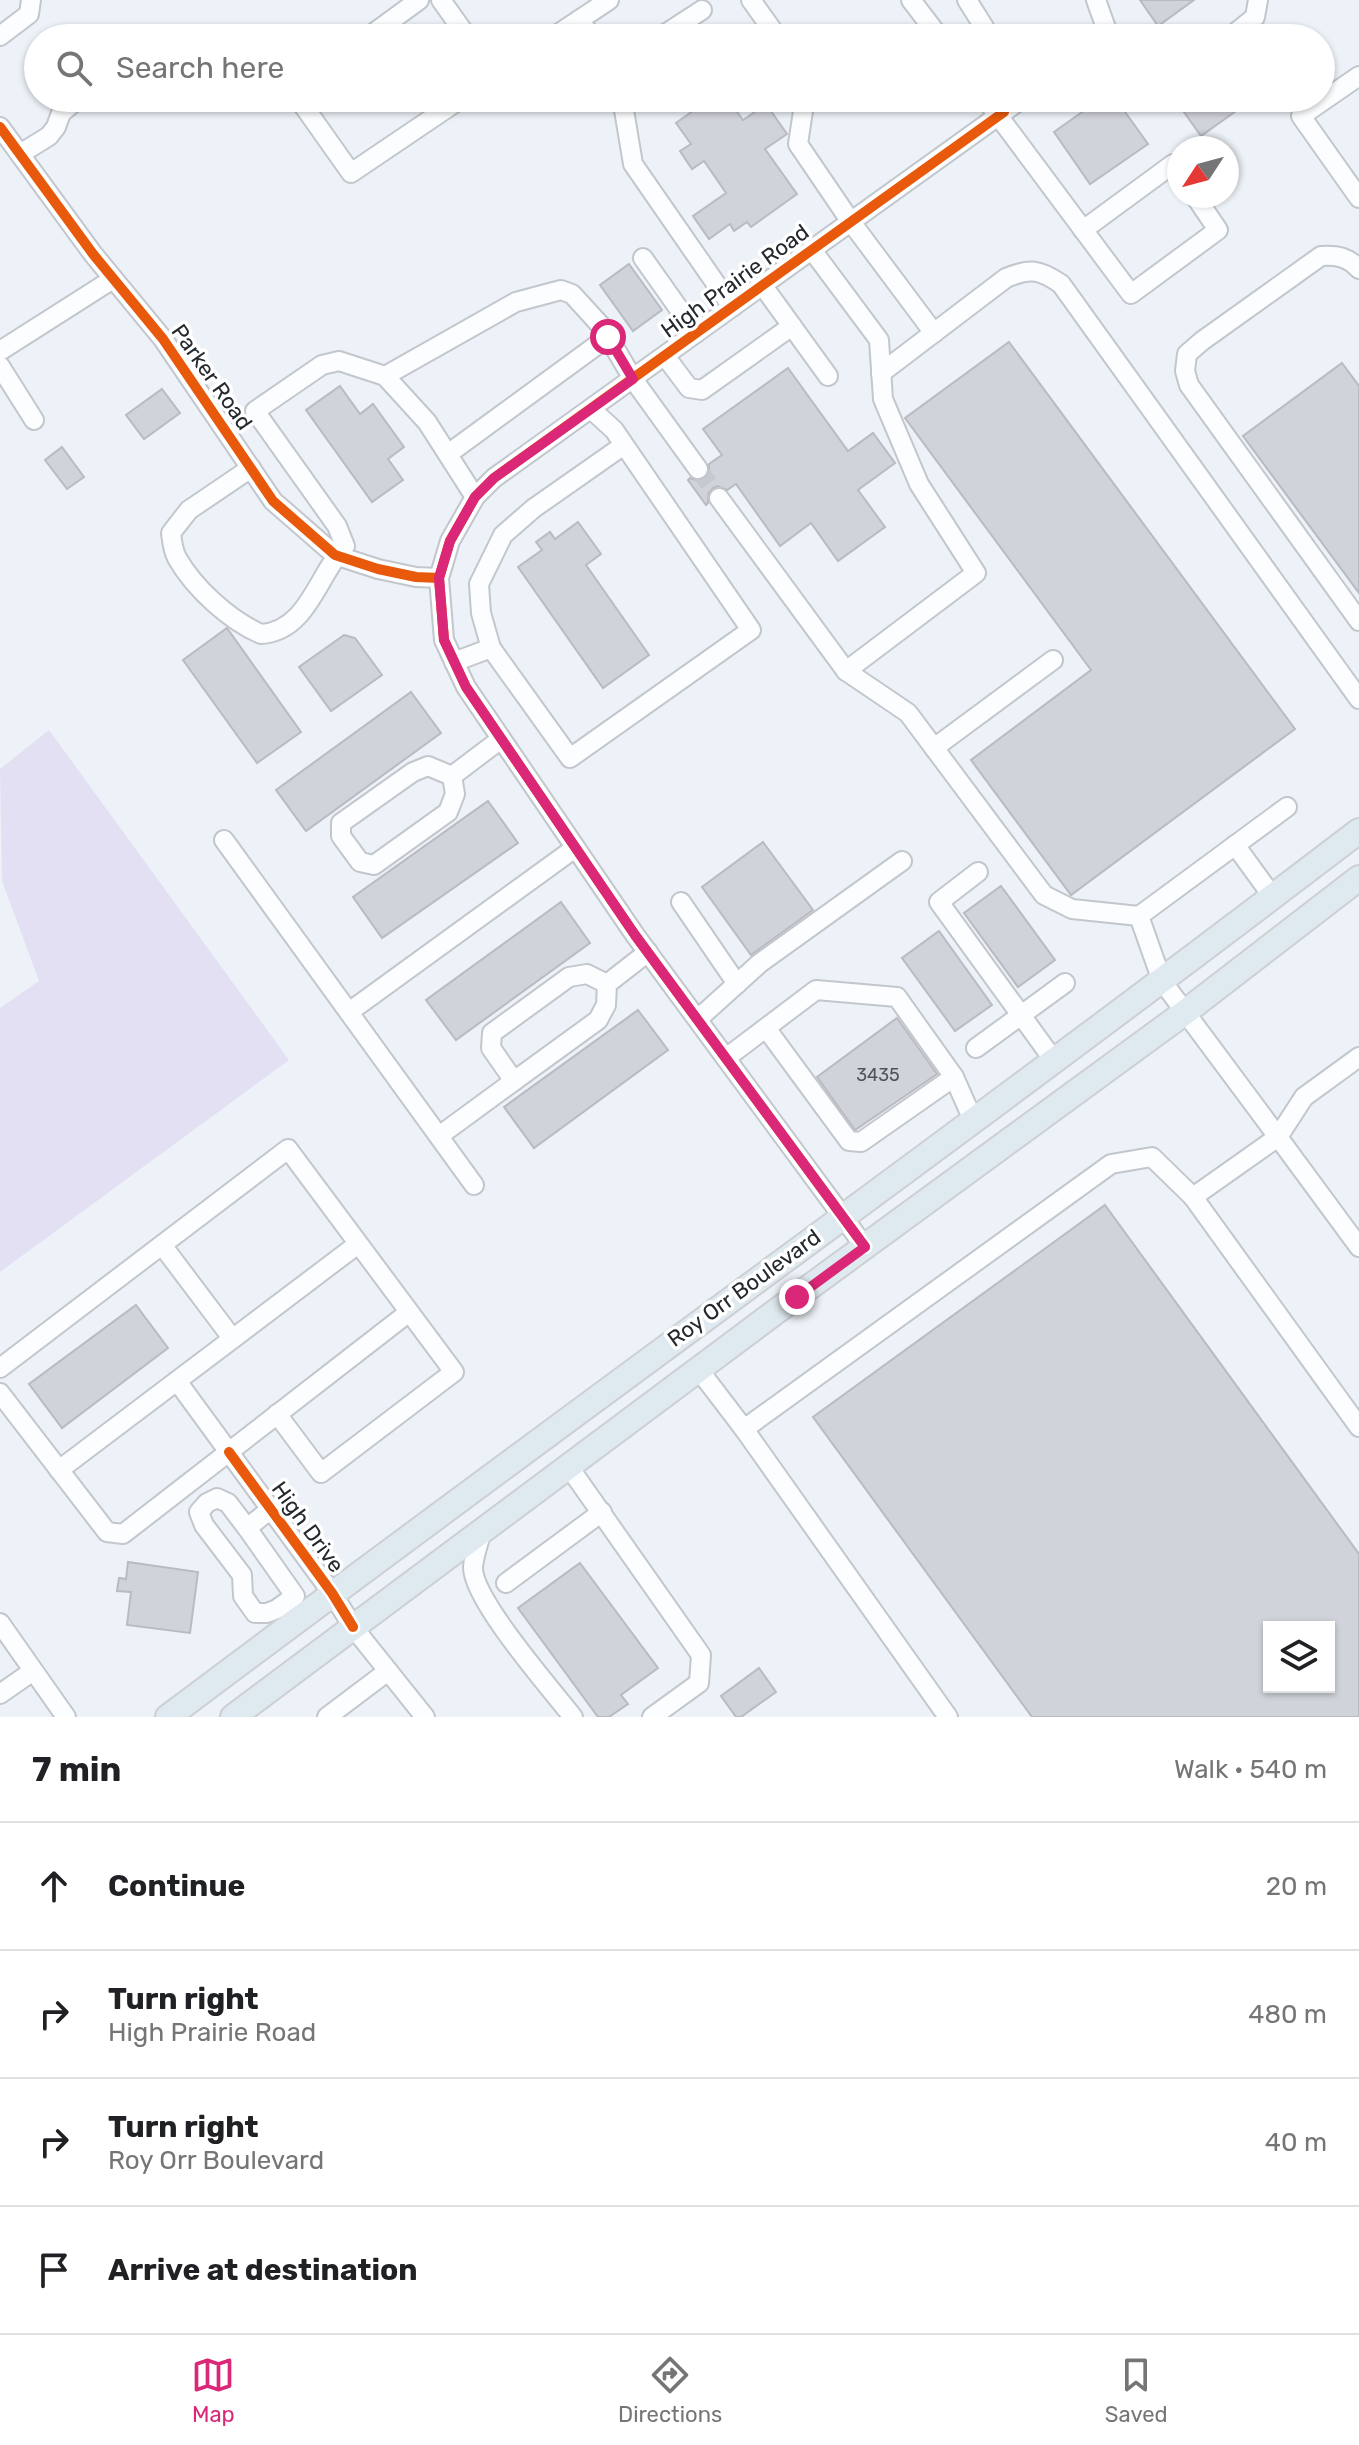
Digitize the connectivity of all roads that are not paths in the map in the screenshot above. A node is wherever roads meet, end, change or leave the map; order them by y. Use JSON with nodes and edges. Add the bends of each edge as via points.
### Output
{"nodes":[{"id":1,"x":31,"y":0,"type":"edge"},
{"id":2,"x":419,"y":0,"type":"edge"},
{"id":3,"x":441,"y":0,"type":"edge"},
{"id":4,"x":609,"y":0,"type":"edge"},
{"id":5,"x":751,"y":0,"type":"edge"},
{"id":6,"x":911,"y":0,"type":"edge"},
{"id":7,"x":967,"y":0,"type":"edge"},
{"id":8,"x":1096,"y":0,"type":"edge"},
{"id":9,"x":1258,"y":0,"type":"edge"},
{"id":10,"x":702,"y":10,"type":"dead end"},
{"id":11,"x":579,"y":20,"type":"junction"},
{"id":12,"x":386,"y":24,"type":"edge"},
{"id":13,"x":458,"y":24,"type":"edge"},
{"id":14,"x":573,"y":24,"type":"edge"},
{"id":15,"x":582,"y":24,"type":"edge"},
{"id":16,"x":680,"y":24,"type":"edge"},
{"id":17,"x":768,"y":24,"type":"edge"},
{"id":18,"x":929,"y":24,"type":"edge"},
{"id":19,"x":982,"y":24,"type":"edge"},
{"id":20,"x":1101,"y":24,"type":"edge"},
{"id":21,"x":1246,"y":24,"type":"edge"},
{"id":22,"x":0,"y":36,"type":"edge"},
{"id":23,"x":1359,"y":76,"type":"edge"},
{"id":24,"x":1335,"y":93,"type":"edge"},
{"id":25,"x":62,"y":112,"type":"edge"},
{"id":26,"x":308,"y":112,"type":"edge"},
{"id":27,"x":441,"y":112,"type":"edge"},
{"id":28,"x":624,"y":112,"type":"edge"},
{"id":29,"x":803,"y":112,"type":"edge"},
{"id":30,"x":1004,"y":112,"type":"edge"},
{"id":31,"x":1307,"y":112,"type":"edge"},
{"id":32,"x":1001,"y":114,"type":"junction"},
{"id":33,"x":0,"y":127,"type":"edge"},
{"id":34,"x":20,"y":154,"type":"junction"},
{"id":35,"x":1167,"y":168,"type":"edge"},
{"id":36,"x":1359,"y":198,"type":"edge"},
{"id":37,"x":1203,"y":208,"type":"edge"},
{"id":38,"x":851,"y":222,"type":"junction"},
{"id":39,"x":1083,"y":230,"type":"junction"},
{"id":40,"x":812,"y":250,"type":"junction"},
{"id":41,"x":643,"y":258,"type":"dead end"},
{"id":42,"x":1359,"y":269,"type":"edge"},
{"id":43,"x":113,"y":279,"type":"junction"},
{"id":44,"x":763,"y":286,"type":"junction"},
{"id":45,"x":732,"y":307,"type":"junction"},
{"id":46,"x":792,"y":326,"type":"junction"},
{"id":47,"x":696,"y":333,"type":"junction"},
{"id":48,"x":934,"y":333,"type":"junction"},
{"id":49,"x":608,"y":337,"type":"junction"},
{"id":50,"x":0,"y":351,"type":"edge"},
{"id":51,"x":665,"y":356,"type":"junction"},
{"id":52,"x":0,"y":366,"type":"edge"},
{"id":53,"x":881,"y":373,"type":"junction"},
{"id":54,"x":385,"y":376,"type":"junction"},
{"id":55,"x":828,"y":376,"type":"dead end"},
{"id":56,"x":633,"y":379,"type":"junction"},
{"id":57,"x":591,"y":409,"type":"junction"},
{"id":58,"x":34,"y":420,"type":"dead end"},
{"id":59,"x":624,"y":445,"type":"junction"},
{"id":60,"x":448,"y":454,"type":"junction"},
{"id":61,"x":251,"y":468,"type":"junction"},
{"id":62,"x":698,"y":469,"type":"tunnel mouth"},
{"id":63,"x":475,"y":497,"type":"junction"},
{"id":64,"x":719,"y":498,"type":"tunnel mouth"},
{"id":65,"x":335,"y":555,"type":"junction"},
{"id":66,"x":439,"y":578,"type":"junction"},
{"id":67,"x":1359,"y":621,"type":"edge"},
{"id":68,"x":491,"y":648,"type":"junction"},
{"id":69,"x":1053,"y":660,"type":"dead end"},
{"id":70,"x":454,"y":662,"type":"junction"},
{"id":71,"x":846,"y":671,"type":"junction"},
{"id":72,"x":1359,"y":699,"type":"edge"},
{"id":73,"x":501,"y":739,"type":"junction"},
{"id":74,"x":934,"y":748,"type":"junction"},
{"id":75,"x":452,"y":776,"type":"junction"},
{"id":76,"x":1287,"y":807,"type":"dead end"},
{"id":77,"x":1359,"y":831,"type":"edge"},
{"id":78,"x":224,"y":840,"type":"dead end"},
{"id":79,"x":1235,"y":845,"type":"junction"},
{"id":80,"x":575,"y":848,"type":"junction"},
{"id":81,"x":902,"y":861,"type":"dead end"},
{"id":82,"x":978,"y":872,"type":"dead end"},
{"id":83,"x":1359,"y":878,"type":"edge"},
{"id":84,"x":1273,"y":897,"type":"junction"},
{"id":85,"x":681,"y":902,"type":"dead end"},
{"id":86,"x":1139,"y":916,"type":"junction"},
{"id":87,"x":648,"y":952,"type":"junction"},
{"id":88,"x":1162,"y":981,"type":"junction"},
{"id":89,"x":1065,"y":983,"type":"dead end"},
{"id":90,"x":607,"y":984,"type":"junction"},
{"id":91,"x":737,"y":984,"type":"junction"},
{"id":92,"x":349,"y":1012,"type":"junction"},
{"id":93,"x":1184,"y":1013,"type":"junction"},
{"id":94,"x":1021,"y":1015,"type":"junction"},
{"id":95,"x":698,"y":1019,"type":"junction"},
{"id":96,"x":766,"y":1028,"type":"junction"},
{"id":97,"x":976,"y":1048,"type":"dead end"},
{"id":98,"x":1359,"y":1057,"type":"edge"},
{"id":99,"x":726,"y":1058,"type":"junction"},
{"id":100,"x":1055,"y":1062,"type":"junction"},
{"id":101,"x":954,"y":1077,"type":"junction"},
{"id":102,"x":514,"y":1081,"type":"junction"},
{"id":103,"x":973,"y":1120,"type":"junction"},
{"id":104,"x":439,"y":1136,"type":"junction"},
{"id":105,"x":1278,"y":1137,"type":"junction"},
{"id":106,"x":474,"y":1185,"type":"dead end"},
{"id":107,"x":1193,"y":1197,"type":"junction"},
{"id":108,"x":842,"y":1216,"type":"junction"},
{"id":109,"x":358,"y":1244,"type":"junction"},
{"id":110,"x":162,"y":1245,"type":"junction"},
{"id":111,"x":865,"y":1247,"type":"junction"},
{"id":112,"x":1359,"y":1247,"type":"edge"},
{"id":113,"x":408,"y":1313,"type":"junction"},
{"id":114,"x":232,"y":1338,"type":"junction"},
{"id":115,"x":0,"y":1368,"type":"edge"},
{"id":116,"x":699,"y":1370,"type":"junction"},
{"id":117,"x":177,"y":1381,"type":"junction"},
{"id":118,"x":0,"y":1393,"type":"edge"},
{"id":119,"x":277,"y":1414,"type":"junction"},
{"id":120,"x":1359,"y":1427,"type":"edge"},
{"id":121,"x":744,"y":1429,"type":"junction"},
{"id":122,"x":229,"y":1452,"type":"junction"},
{"id":123,"x":569,"y":1467,"type":"junction"},
{"id":124,"x":59,"y":1470,"type":"junction"},
{"id":125,"x":271,"y":1509,"type":"junction"},
{"id":126,"x":602,"y":1512,"type":"junction"},
{"id":127,"x":247,"y":1528,"type":"junction"},
{"id":128,"x":482,"y":1530,"type":"junction"},
{"id":129,"x":506,"y":1583,"type":"dead end"},
{"id":130,"x":332,"y":1593,"type":"junction"},
{"id":131,"x":0,"y":1623,"type":"edge"},
{"id":132,"x":353,"y":1627,"type":"junction"},
{"id":133,"x":33,"y":1671,"type":"junction"},
{"id":134,"x":388,"y":1671,"type":"junction"},
{"id":135,"x":0,"y":1694,"type":"edge"},
{"id":136,"x":66,"y":1717,"type":"edge"},
{"id":137,"x":168,"y":1717,"type":"edge"},
{"id":138,"x":233,"y":1717,"type":"edge"},
{"id":139,"x":327,"y":1717,"type":"edge"},
{"id":140,"x":425,"y":1717,"type":"edge"},
{"id":141,"x":573,"y":1717,"type":"edge"},
{"id":142,"x":652,"y":1717,"type":"edge"},
{"id":143,"x":948,"y":1717,"type":"edge"}],
"edges":[{"from":1,"to":22,"type":"street","via":[[29,14]]},
{"from":2,"to":12,"type":"street"},
{"from":3,"to":13,"type":"street"},
{"from":4,"to":11,"type":"street"},
{"from":5,"to":17,"type":"street"},
{"from":6,"to":18,"type":"street"},
{"from":7,"to":19,"type":"street"},
{"from":8,"to":20,"type":"street"},
{"from":9,"to":21,"type":"street","via":[[1255,17]]},
{"from":10,"to":16,"type":"street"},
{"from":11,"to":14,"type":"street"},
{"from":11,"to":15,"type":"street"},
{"from":23,"to":24,"type":"street"},
{"from":25,"to":34,"type":"street","via":[[49,136]]},
{"from":26,"to":27,"type":"street","via":[[351,173]]},
{"from":28,"to":45,"type":"street","via":[[633,164]]},
{"from":29,"to":38,"type":"street","via":[[798,144]]},
{"from":30,"to":32,"type":"street","name":"High Prairie Road"},
{"from":31,"to":36,"type":"street","via":[[1301,116]]},
{"from":32,"to":38,"type":"street","name":"High Prairie Road"},
{"from":32,"to":39,"type":"street"},
{"from":33,"to":34,"type":"street","name":"Parker Road"},
{"from":34,"to":43,"type":"street","name":"Parker Road"},
{"from":35,"to":39,"type":"street"},
{"from":37,"to":39,"type":"street","via":[[1218,230],[1131,294]]},
{"from":38,"to":40,"type":"street","name":"High Prairie Road"},
{"from":38,"to":48,"type":"street"},
{"from":40,"to":44,"type":"street","name":"High Prairie Road"},
{"from":40,"to":53,"type":"street","via":[[879,340]]},
{"from":41,"to":47,"type":"street"},
{"from":42,"to":67,"type":"street","via":[[1352,260],[1321,256],[1202,341],[1187,354],[1185,371],[1189,385]]},
{"from":43,"to":50,"type":"street"},
{"from":43,"to":61,"type":"street","name":"Parker Road","via":[[163,339]]},
{"from":44,"to":45,"type":"street","name":"High Prairie Road"},
{"from":44,"to":46,"type":"street"},
{"from":45,"to":47,"type":"street","name":"High Prairie Road"},
{"from":46,"to":51,"type":"street","via":[[702,390],[689,388]]},
{"from":46,"to":55,"type":"street"},
{"from":47,"to":51,"type":"street","name":"High Prairie Road"},
{"from":48,"to":53,"type":"street"},
{"from":48,"to":72,"type":"street","via":[[1024,270],[1045,273],[1061,284]]},
{"from":49,"to":54,"type":"street","via":[[572,294],[561,290],[516,302]]},
{"from":49,"to":56,"type":"street"},
{"from":49,"to":60,"type":"street"},
{"from":51,"to":56,"type":"street","name":"High Prairie Road"},
{"from":52,"to":58,"type":"street"},
{"from":53,"to":71,"type":"street","via":[[883,399],[919,484],[976,573]]},
{"from":54,"to":60,"type":"street"},
{"from":54,"to":65,"type":"street","via":[[339,361],[322,365],[255,411],[341,533],[345,546]]},
{"from":56,"to":57,"type":"street","name":"High Prairie Road"},
{"from":56,"to":62,"type":"street"},
{"from":57,"to":59,"type":"street"},
{"from":57,"to":63,"type":"street","name":"High Prairie Road"},
{"from":59,"to":68,"type":"street","via":[[503,535],[479,584]]},
{"from":59,"to":68,"type":"street","via":[[751,630],[570,758]]},
{"from":60,"to":63,"type":"street"},
{"from":61,"to":65,"type":"street","name":"Parker Road","via":[[273,501]]},
{"from":61,"to":65,"type":"street","via":[[189,510],[171,533],[175,555],[187,573],[245,627],[266,634],[315,596]]},
{"from":63,"to":66,"type":"street","name":"High Prairie Road","via":[[450,541]]},
{"from":64,"to":71,"type":"street"},
{"from":65,"to":66,"type":"street","name":"Parker Road","via":[[390,572]]},
{"from":66,"to":70,"type":"street","name":"High Prairie Road","via":[[444,640]]},
{"from":68,"to":70,"type":"street"},
{"from":69,"to":74,"type":"street"},
{"from":70,"to":73,"type":"street","name":"High Prairie Road"},
{"from":71,"to":74,"type":"street","via":[[908,713]]},
{"from":73,"to":75,"type":"street"},
{"from":73,"to":80,"type":"street","name":"High Prairie Road"},
{"from":74,"to":86,"type":"street","via":[[1044,895],[1072,909]]},
{"from":75,"to":75,"type":"street","via":[[428,766],[413,772],[341,823],[341,836],[360,862],[374,865],[448,812],[455,794]]},
{"from":76,"to":79,"type":"street"},
{"from":77,"to":84,"type":"main road","name":"Roy Orr Boulevard"},
{"from":78,"to":92,"type":"street"},
{"from":79,"to":84,"type":"street"},
{"from":79,"to":86,"type":"street"},
{"from":80,"to":87,"type":"street","name":"High Prairie Road"},
{"from":80,"to":92,"type":"street"},
{"from":81,"to":91,"type":"street"},
{"from":82,"to":94,"type":"street","via":[[939,902]]},
{"from":83,"to":93,"type":"main road","name":"Roy Orr Boulevard"},
{"from":84,"to":88,"type":"main road","name":"Roy Orr Boulevard"},
{"from":85,"to":91,"type":"street"},
{"from":86,"to":88,"type":"street"},
{"from":87,"to":90,"type":"street"},
{"from":87,"to":95,"type":"street","name":"High Prairie Road"},
{"from":88,"to":93,"type":"street"},
{"from":88,"to":100,"type":"main road","name":"Roy Orr Boulevard"},
{"from":89,"to":94,"type":"street"},
{"from":90,"to":102,"type":"street","via":[[606,1005],[598,1020]]},
{"from":90,"to":102,"type":"street","via":[[587,974],[569,977],[492,1033],[491,1048]]},
{"from":91,"to":95,"type":"street"},
{"from":92,"to":104,"type":"street"},
{"from":93,"to":105,"type":"street"},
{"from":93,"to":111,"type":"main road","name":"Roy Orr Boulevard"},
{"from":94,"to":97,"type":"street"},
{"from":94,"to":100,"type":"street"},
{"from":95,"to":99,"type":"street","name":"High Prairie Road"},
{"from":96,"to":99,"type":"street"},
{"from":96,"to":101,"type":"street","via":[[816,990],[897,997]]},
{"from":96,"to":101,"type":"street","via":[[849,1141],[861,1142]]},
{"from":98,"to":105,"type":"street","via":[[1304,1097]]},
{"from":99,"to":108,"type":"street","name":"High Prairie Road"},
{"from":100,"to":103,"type":"main road","name":"Roy Orr Boulevard"},
{"from":101,"to":103,"type":"street"},
{"from":102,"to":104,"type":"street"},
{"from":103,"to":108,"type":"main road","name":"Roy Orr Boulevard"},
{"from":104,"to":106,"type":"street"},
{"from":105,"to":107,"type":"street"},
{"from":105,"to":112,"type":"street"},
{"from":107,"to":120,"type":"street"},
{"from":107,"to":121,"type":"street","via":[[1152,1157],[1111,1164]]},
{"from":108,"to":111,"type":"street","name":"High Prairie Road"},
{"from":108,"to":130,"type":"main road","name":"Roy Orr Boulevard"},
{"from":109,"to":110,"type":"street","via":[[288,1149]]},
{"from":109,"to":113,"type":"street"},
{"from":109,"to":114,"type":"street"},
{"from":110,"to":114,"type":"street"},
{"from":110,"to":115,"type":"street"},
{"from":111,"to":116,"type":"main road","name":"Roy Orr Boulevard"},
{"from":113,"to":119,"type":"street"},
{"from":113,"to":119,"type":"street","via":[[454,1372],[321,1473]]},
{"from":114,"to":117,"type":"street"},
{"from":116,"to":121,"type":"street"},
{"from":116,"to":123,"type":"main road","name":"Roy Orr Boulevard"},
{"from":117,"to":122,"type":"street","name":"High Drive"},
{"from":117,"to":124,"type":"street"},
{"from":118,"to":124,"type":"street"},
{"from":119,"to":122,"type":"street"},
{"from":121,"to":143,"type":"street"},
{"from":122,"to":124,"type":"street","via":[[123,1534],[107,1532]]},
{"from":122,"to":125,"type":"street","name":"High Drive"},
{"from":123,"to":126,"type":"street"},
{"from":123,"to":128,"type":"main road","name":"Roy Orr Boulevard"},
{"from":125,"to":127,"type":"street"},
{"from":125,"to":130,"type":"street","name":"High Drive"},
{"from":126,"to":129,"type":"street"},
{"from":126,"to":142,"type":"street","via":[[701,1655],[699,1683]]},
{"from":127,"to":127,"type":"street","via":[[228,1503],[217,1498],[199,1512],[242,1575],[243,1596],[255,1613],[267,1613],[295,1596]]},
{"from":128,"to":132,"type":"main road","name":"Roy Orr Boulevard"},
{"from":128,"to":141,"type":"street","via":[[473,1569],[480,1590]]},
{"from":130,"to":132,"type":"street","name":"High Drive"},
{"from":130,"to":137,"type":"main road","name":"Roy Orr Boulevard"},
{"from":131,"to":133,"type":"street"},
{"from":132,"to":134,"type":"street","name":"High Drive"},
{"from":132,"to":138,"type":"main road","name":"Roy Orr Boulevard"},
{"from":133,"to":135,"type":"street"},
{"from":133,"to":136,"type":"street"},
{"from":134,"to":139,"type":"street"},
{"from":134,"to":140,"type":"street","name":"High Drive"}]}
